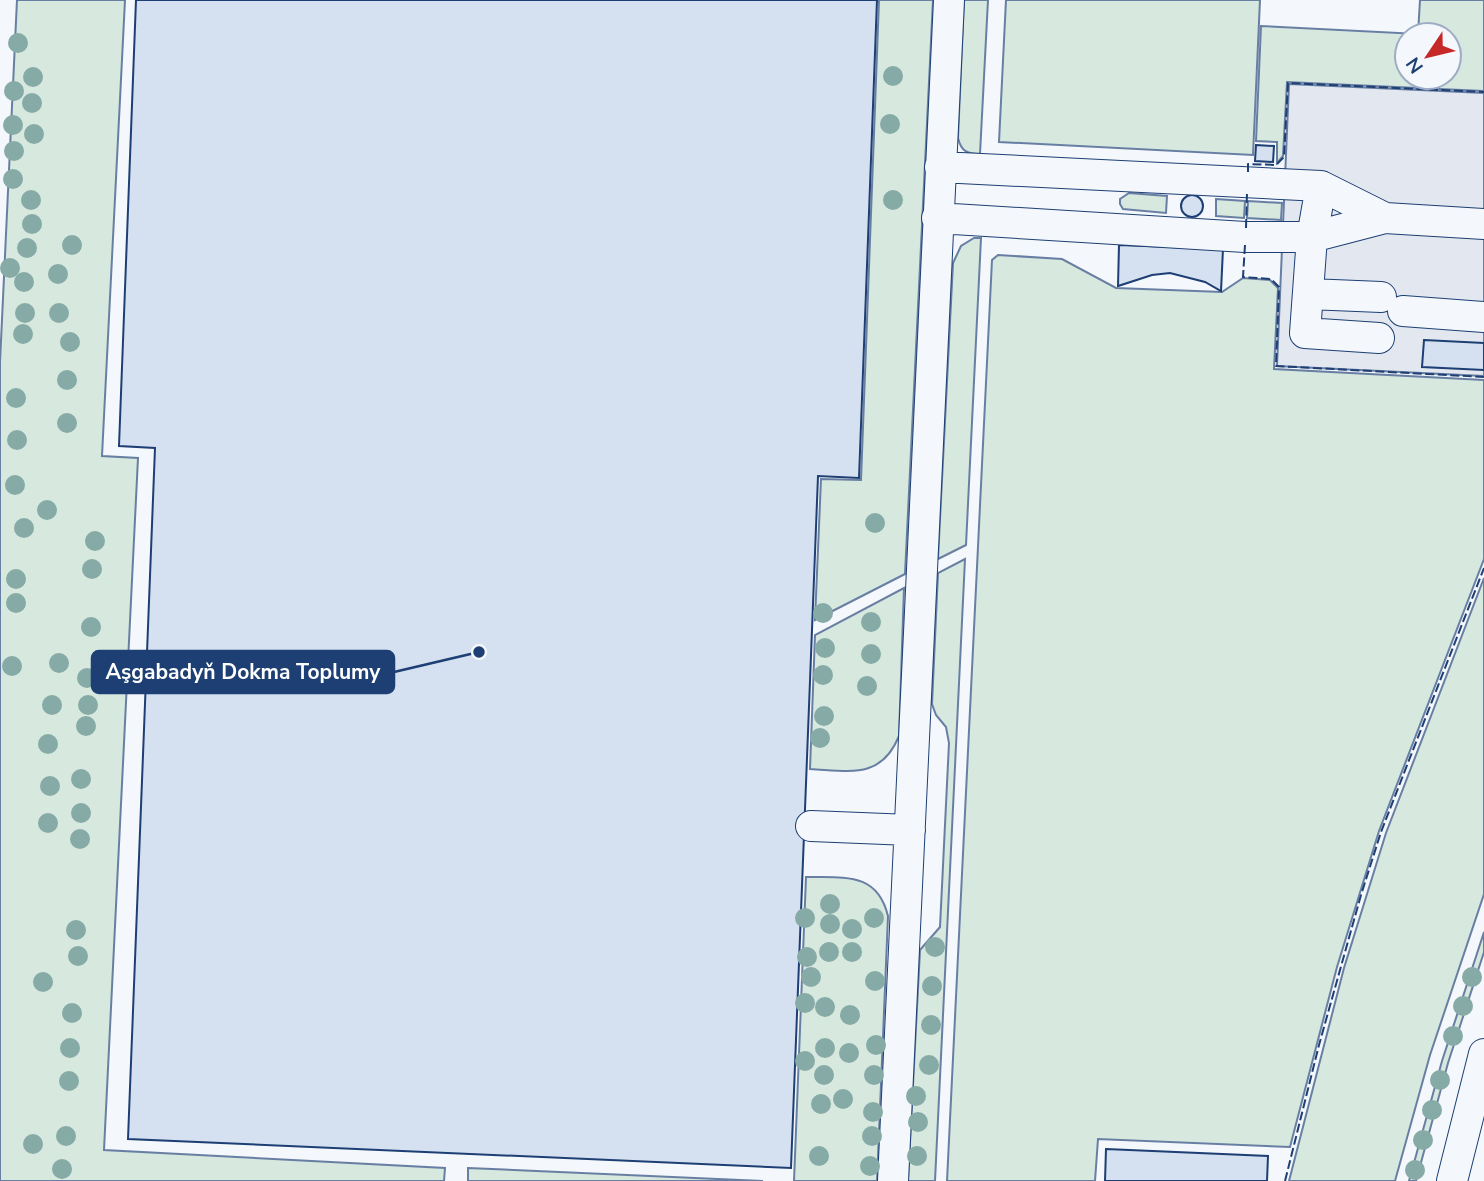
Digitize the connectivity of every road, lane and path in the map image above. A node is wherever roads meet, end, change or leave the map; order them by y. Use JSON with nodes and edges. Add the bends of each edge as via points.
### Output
{"nodes":[{"id":1,"x":949,"y":0,"type":"edge"},
{"id":2,"x":940,"y":167,"type":"junction"},
{"id":3,"x":1321,"y":186,"type":"junction"},
{"id":4,"x":937,"y":218,"type":"junction"},
{"id":5,"x":1385,"y":218,"type":"junction"},
{"id":6,"x":1484,"y":224,"type":"edge"},
{"id":7,"x":1312,"y":237,"type":"junction"},
{"id":8,"x":1308,"y":294,"type":"junction"},
{"id":9,"x":1484,"y":317,"type":"edge"},
{"id":10,"x":1379,"y":338,"type":"dead end"},
{"id":11,"x":811,"y":826,"type":"dead end"},
{"id":12,"x":910,"y":830,"type":"junction"},
{"id":13,"x":1484,"y":1054,"type":"edge"},
{"id":14,"x":893,"y":1181,"type":"edge"},
{"id":15,"x":1452,"y":1181,"type":"edge"}],
"edges":[{"from":1,"to":2,"type":"street"},
{"from":2,"to":3,"type":"street"},
{"from":2,"to":4,"type":"street"},
{"from":3,"to":5,"type":"street"},
{"from":3,"to":7,"type":"street"},
{"from":4,"to":7,"type":"street"},
{"from":4,"to":12,"type":"street"},
{"from":5,"to":6,"type":"street"},
{"from":5,"to":7,"type":"street"},
{"from":7,"to":8,"type":"street"},
{"from":8,"to":9,"type":"street"},
{"from":8,"to":10,"type":"street","via":[[1307,334]]},
{"from":11,"to":12,"type":"street"},
{"from":12,"to":14,"type":"street"},
{"from":13,"to":15,"type":"street"}]}
